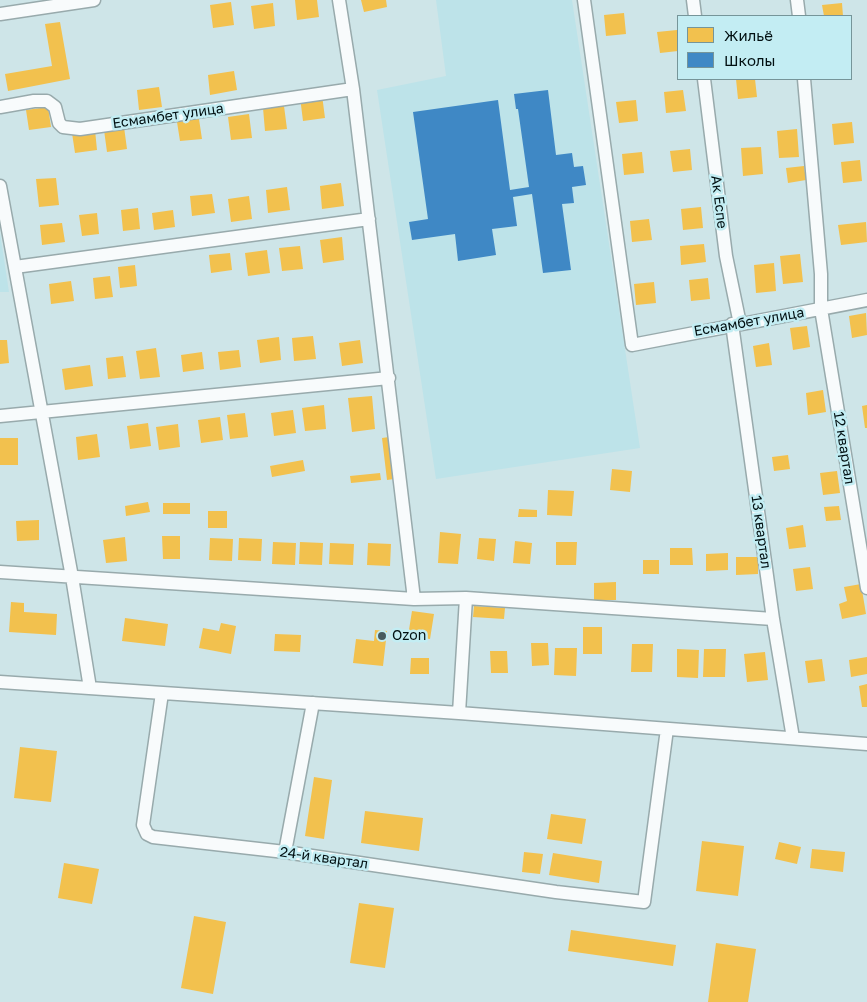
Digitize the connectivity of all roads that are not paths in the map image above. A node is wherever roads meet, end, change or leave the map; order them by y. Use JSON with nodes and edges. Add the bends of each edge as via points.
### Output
{"nodes":[{"id":1,"x":94,"y":0,"type":"edge"},
{"id":2,"x":339,"y":0,"type":"edge"},
{"id":3,"x":584,"y":0,"type":"edge"},
{"id":4,"x":693,"y":0,"type":"edge"},
{"id":5,"x":797,"y":0,"type":"edge"},
{"id":6,"x":0,"y":14,"type":"edge"},
{"id":7,"x":696,"y":15,"type":"edge"},
{"id":8,"x":799,"y":15,"type":"edge"},
{"id":9,"x":704,"y":80,"type":"edge"},
{"id":10,"x":804,"y":80,"type":"edge"},
{"id":11,"x":352,"y":89,"type":"junction"},
{"id":12,"x":0,"y":107,"type":"edge"},
{"id":13,"x":0,"y":186,"type":"edge"},
{"id":14,"x":369,"y":219,"type":"junction"},
{"id":15,"x":15,"y":267,"type":"junction"},
{"id":16,"x":867,"y":300,"type":"edge"},
{"id":17,"x":821,"y":309,"type":"junction"},
{"id":18,"x":736,"y":324,"type":"junction"},
{"id":19,"x":389,"y":378,"type":"junction"},
{"id":20,"x":40,"y":412,"type":"junction"},
{"id":21,"x":0,"y":416,"type":"edge"},
{"id":22,"x":0,"y":572,"type":"edge"},
{"id":23,"x":72,"y":577,"type":"junction"},
{"id":24,"x":867,"y":588,"type":"edge"},
{"id":25,"x":466,"y":598,"type":"junction"},
{"id":26,"x":414,"y":599,"type":"junction"},
{"id":27,"x":773,"y":619,"type":"junction"},
{"id":28,"x":0,"y":682,"type":"edge"},
{"id":29,"x":90,"y":688,"type":"junction"},
{"id":30,"x":162,"y":693,"type":"junction"},
{"id":31,"x":313,"y":703,"type":"junction"},
{"id":32,"x":459,"y":713,"type":"junction"},
{"id":33,"x":667,"y":729,"type":"junction"},
{"id":34,"x":793,"y":738,"type":"junction"},
{"id":35,"x":867,"y":744,"type":"edge"},
{"id":36,"x":285,"y":852,"type":"junction"}],
"edges":[{"from":1,"to":6,"type":"street"},
{"from":2,"to":11,"type":"street"},
{"from":3,"to":18,"type":"street","name":"Есмамбет улица","via":[[632,345]]},
{"from":4,"to":7,"type":"street"},
{"from":5,"to":8,"type":"street"},
{"from":9,"to":18,"type":"street","name":"Ак Еспе"},
{"from":10,"to":17,"type":"street","via":[[822,274]]},
{"from":11,"to":12,"type":"street","name":"Есмамбет улица","via":[[80,129],[63,127],[55,107],[47,101]]},
{"from":11,"to":14,"type":"street"},
{"from":13,"to":15,"type":"street"},
{"from":14,"to":15,"type":"street"},
{"from":14,"to":19,"type":"street"},
{"from":15,"to":20,"type":"street"},
{"from":16,"to":17,"type":"street","name":"Есмамбет улица"},
{"from":17,"to":18,"type":"street","name":"Есмамбет улица"},
{"from":17,"to":24,"type":"street","name":"12 квартал"},
{"from":18,"to":27,"type":"street","name":"13 квартал"},
{"from":19,"to":20,"type":"street"},
{"from":19,"to":26,"type":"street"},
{"from":20,"to":21,"type":"street"},
{"from":20,"to":23,"type":"street"},
{"from":22,"to":23,"type":"street"},
{"from":23,"to":26,"type":"street"},
{"from":23,"to":29,"type":"street"},
{"from":25,"to":26,"type":"street"},
{"from":25,"to":27,"type":"street"},
{"from":25,"to":32,"type":"street"},
{"from":27,"to":34,"type":"street","name":"13 квартал"},
{"from":28,"to":29,"type":"street"},
{"from":29,"to":30,"type":"street"},
{"from":30,"to":31,"type":"street"},
{"from":30,"to":36,"type":"street","name":"24-й квартал","via":[[143,825],[147,834]]},
{"from":31,"to":32,"type":"street"},
{"from":31,"to":36,"type":"street"},
{"from":32,"to":33,"type":"street"},
{"from":33,"to":34,"type":"street"},
{"from":33,"to":36,"type":"street","name":"24-й квартал","via":[[644,902]]},
{"from":34,"to":35,"type":"street"}]}
